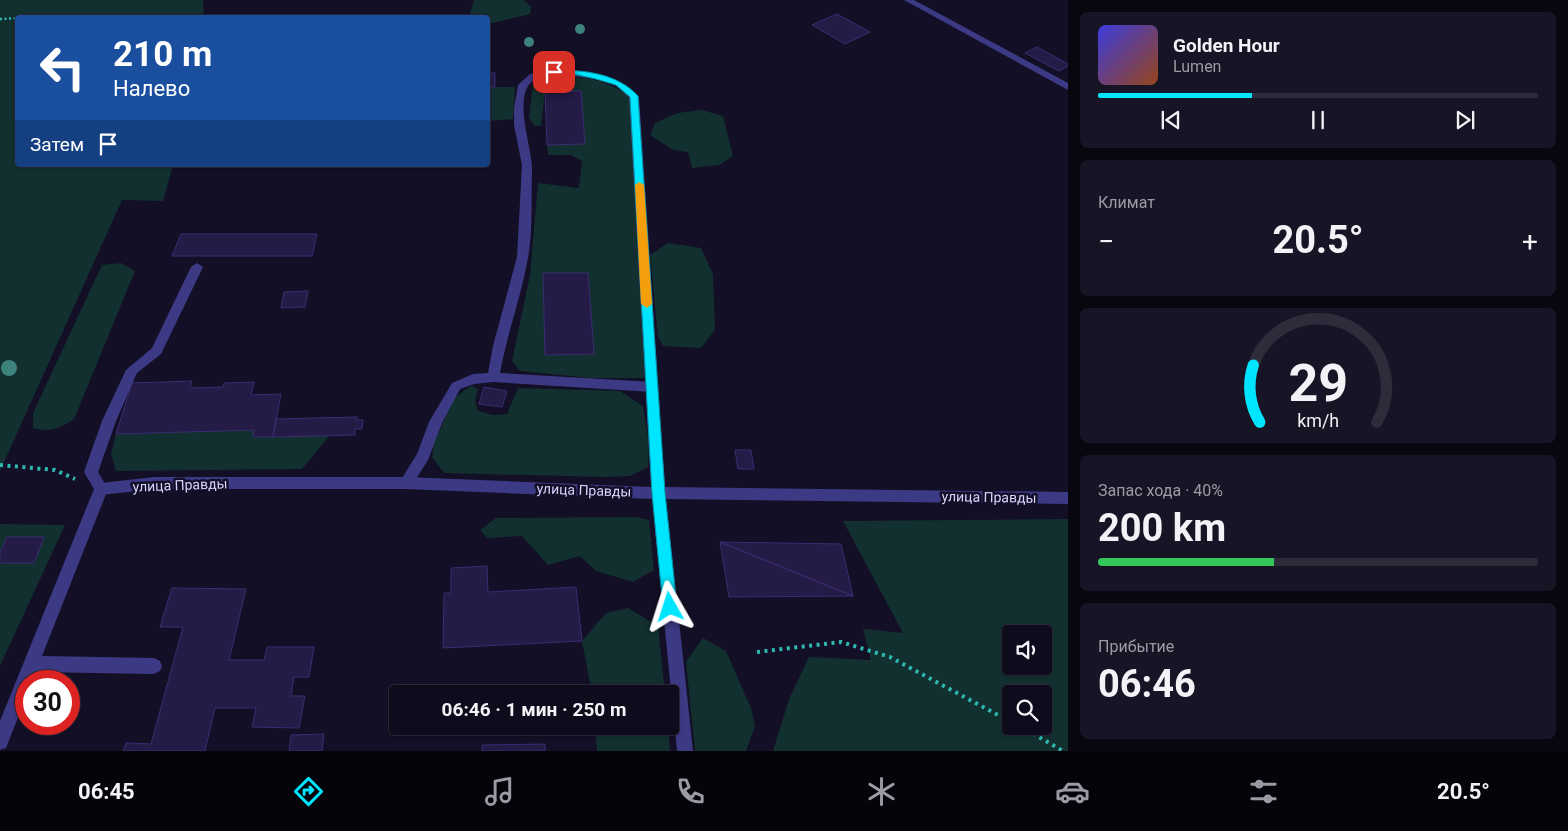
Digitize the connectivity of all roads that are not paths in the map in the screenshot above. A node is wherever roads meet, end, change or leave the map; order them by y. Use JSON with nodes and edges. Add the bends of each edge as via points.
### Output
{"nodes":[{"id":1,"x":908,"y":0,"type":"edge"},
{"id":2,"x":1068,"y":87,"type":"edge"},
{"id":3,"x":196,"y":267,"type":"dead end"},
{"id":4,"x":494,"y":377,"type":"junction"},
{"id":5,"x":652,"y":387,"type":"junction"},
{"id":6,"x":406,"y":484,"type":"junction"},
{"id":7,"x":101,"y":489,"type":"junction"},
{"id":8,"x":658,"y":493,"type":"junction"},
{"id":9,"x":1068,"y":498,"type":"edge"},
{"id":10,"x":32,"y":664,"type":"junction"},
{"id":11,"x":154,"y":666,"type":"dead end"},
{"id":12,"x":0,"y":742,"type":"edge"},
{"id":13,"x":685,"y":751,"type":"edge"}],
"edges":[{"from":1,"to":2,"type":"street"},
{"from":3,"to":7,"type":"street","via":[[157,351],[132,370],[109,421],[91,472]]},
{"from":4,"to":5,"type":"street"},
{"from":4,"to":5,"type":"street","via":[[523,256],[527,165],[519,124],[523,85],[533,76],[554,72],[578,73],[619,84],[634,96]]},
{"from":4,"to":6,"type":"street","via":[[473,379],[456,386]]},
{"from":5,"to":8,"type":"street"},
{"from":6,"to":7,"type":"street","name":"улица Правды","via":[[154,483]]},
{"from":6,"to":8,"type":"street","name":"улица Правды"},
{"from":7,"to":10,"type":"street"},
{"from":8,"to":9,"type":"street","name":"улица Правды"},
{"from":8,"to":13,"type":"street"},
{"from":10,"to":11,"type":"street"},
{"from":10,"to":12,"type":"street"}]}
